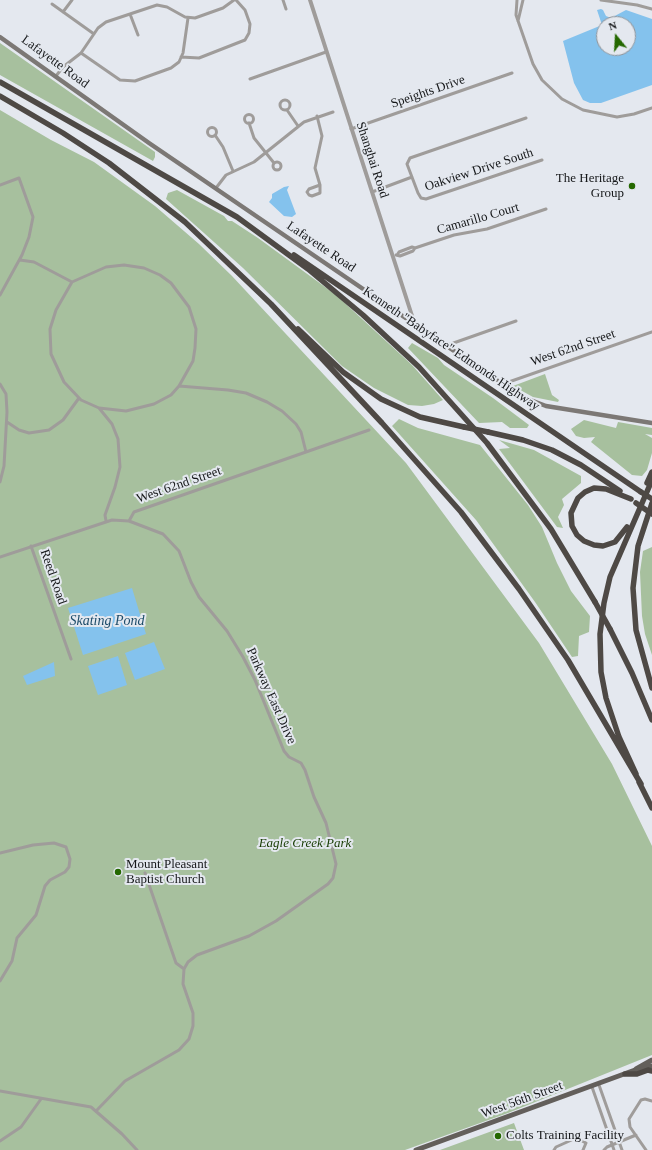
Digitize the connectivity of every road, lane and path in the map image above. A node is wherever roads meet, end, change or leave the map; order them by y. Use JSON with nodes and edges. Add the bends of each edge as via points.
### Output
{"nodes":[{"id":1,"x":72,"y":0,"type":"edge"},
{"id":2,"x":235,"y":0,"type":"edge"},
{"id":3,"x":283,"y":0,"type":"edge"},
{"id":4,"x":310,"y":0,"type":"edge"},
{"id":5,"x":517,"y":0,"type":"edge"},
{"id":6,"x":523,"y":0,"type":"edge"},
{"id":7,"x":601,"y":0,"type":"edge"},
{"id":8,"x":52,"y":4,"type":"dead end"},
{"id":9,"x":286,"y":9,"type":"dead end"},
{"id":10,"x":652,"y":9,"type":"edge"},
{"id":11,"x":63,"y":12,"type":"junction"},
{"id":12,"x":130,"y":14,"type":"junction"},
{"id":13,"x":188,"y":18,"type":"junction"},
{"id":14,"x":518,"y":21,"type":"junction"},
{"id":15,"x":94,"y":34,"type":"junction"},
{"id":16,"x":138,"y":35,"type":"dead end"},
{"id":17,"x":0,"y":37,"type":"edge"},
{"id":18,"x":326,"y":52,"type":"junction"},
{"id":19,"x":81,"y":53,"type":"junction"},
{"id":20,"x":181,"y":57,"type":"junction"},
{"id":21,"x":512,"y":73,"type":"dead end"},
{"id":22,"x":56,"y":76,"type":"junction"},
{"id":23,"x":250,"y":78,"type":"dead end"},
{"id":24,"x":0,"y":82,"type":"edge"},
{"id":25,"x":0,"y":96,"type":"edge"},
{"id":26,"x":652,"y":108,"type":"edge"},
{"id":27,"x":286,"y":110,"type":"dead end"},
{"id":28,"x":333,"y":112,"type":"dead end"},
{"id":29,"x":317,"y":116,"type":"junction"},
{"id":30,"x":526,"y":118,"type":"dead end"},
{"id":31,"x":250,"y":123,"type":"dead end"},
{"id":32,"x":298,"y":126,"type":"junction"},
{"id":33,"x":351,"y":129,"type":"junction"},
{"id":34,"x":215,"y":135,"type":"dead end"},
{"id":35,"x":266,"y":152,"type":"junction"},
{"id":36,"x":542,"y":160,"type":"dead end"},
{"id":37,"x":274,"y":163,"type":"dead end"},
{"id":38,"x":233,"y":171,"type":"junction"},
{"id":39,"x":412,"y":177,"type":"junction"},
{"id":40,"x":0,"y":185,"type":"edge"},
{"id":41,"x":320,"y":185,"type":"junction"},
{"id":42,"x":216,"y":188,"type":"junction"},
{"id":43,"x":372,"y":192,"type":"junction"},
{"id":44,"x":546,"y":208,"type":"dead end"},
{"id":45,"x":237,"y":218,"type":"junction"},
{"id":46,"x":395,"y":256,"type":"junction"},
{"id":47,"x":20,"y":260,"type":"junction"},
{"id":48,"x":72,"y":282,"type":"junction"},
{"id":49,"x":0,"y":285,"type":"edge"},
{"id":50,"x":5,"y":286,"type":"junction"},
{"id":51,"x":0,"y":296,"type":"edge"},
{"id":52,"x":271,"y":304,"type":"junction"},
{"id":53,"x":516,"y":321,"type":"dead end"},
{"id":54,"x":415,"y":325,"type":"junction"},
{"id":55,"x":652,"y":332,"type":"edge"},
{"id":56,"x":446,"y":346,"type":"junction"},
{"id":57,"x":0,"y":384,"type":"edge"},
{"id":58,"x":501,"y":384,"type":"junction"},
{"id":59,"x":179,"y":386,"type":"junction"},
{"id":60,"x":79,"y":398,"type":"junction"},
{"id":61,"x":99,"y":408,"type":"junction"},
{"id":62,"x":7,"y":422,"type":"junction"},
{"id":63,"x":652,"y":423,"type":"edge"},
{"id":64,"x":369,"y":430,"type":"dead end"},
{"id":65,"x":306,"y":452,"type":"junction"},
{"id":66,"x":652,"y":472,"type":"edge"},
{"id":67,"x":652,"y":480,"type":"edge"},
{"id":68,"x":0,"y":482,"type":"edge"},
{"id":69,"x":631,"y":499,"type":"junction"},
{"id":70,"x":652,"y":500,"type":"edge"},
{"id":71,"x":652,"y":503,"type":"edge"},
{"id":72,"x":652,"y":514,"type":"edge"},
{"id":73,"x":106,"y":521,"type":"junction"},
{"id":74,"x":129,"y":521,"type":"junction"},
{"id":75,"x":31,"y":546,"type":"junction"},
{"id":76,"x":0,"y":557,"type":"edge"},
{"id":77,"x":71,"y":659,"type":"dead end"},
{"id":78,"x":652,"y":688,"type":"edge"},
{"id":79,"x":652,"y":720,"type":"edge"},
{"id":80,"x":641,"y":784,"type":"junction"},
{"id":81,"x":652,"y":808,"type":"edge"},
{"id":82,"x":0,"y":853,"type":"edge"},
{"id":83,"x":145,"y":873,"type":"dead end"},
{"id":84,"x":184,"y":969,"type":"junction"},
{"id":85,"x":0,"y":981,"type":"edge"},
{"id":86,"x":652,"y":1060,"type":"edge"},
{"id":87,"x":652,"y":1066,"type":"edge"},
{"id":88,"x":635,"y":1070,"type":"junction"},
{"id":89,"x":652,"y":1071,"type":"edge"},
{"id":90,"x":625,"y":1074,"type":"junction"},
{"id":91,"x":599,"y":1085,"type":"junction"},
{"id":92,"x":592,"y":1087,"type":"junction"},
{"id":93,"x":0,"y":1091,"type":"edge"},
{"id":94,"x":41,"y":1099,"type":"junction"},
{"id":95,"x":652,"y":1101,"type":"edge"},
{"id":96,"x":97,"y":1110,"type":"junction"},
{"id":97,"x":636,"y":1135,"type":"junction"},
{"id":98,"x":0,"y":1141,"type":"edge"},
{"id":99,"x":619,"y":1142,"type":"junction"},
{"id":100,"x":612,"y":1145,"type":"junction"},
{"id":101,"x":420,"y":1149,"type":"edge"},
{"id":102,"x":138,"y":1150,"type":"edge"},
{"id":103,"x":554,"y":1150,"type":"edge"},
{"id":104,"x":583,"y":1150,"type":"edge"},
{"id":105,"x":604,"y":1150,"type":"edge"},
{"id":106,"x":614,"y":1150,"type":"edge"},
{"id":107,"x":622,"y":1150,"type":"edge"},
{"id":108,"x":646,"y":1150,"type":"edge"}],
"edges":[{"from":1,"to":11,"type":"street"},
{"from":2,"to":13,"type":"street","via":[[222,8]]},
{"from":2,"to":20,"type":"street","via":[[245,10],[250,24],[250,33],[245,40],[199,58]]},
{"from":3,"to":9,"type":"street"},
{"from":4,"to":18,"type":"street","name":"Shanghai Road"},
{"from":5,"to":14,"type":"street"},
{"from":6,"to":14,"type":"street"},
{"from":7,"to":10,"type":"street"},
{"from":8,"to":11,"type":"street"},
{"from":11,"to":15,"type":"street"},
{"from":12,"to":13,"type":"street","via":[[160,5]]},
{"from":12,"to":15,"type":"street","via":[[103,24]]},
{"from":12,"to":16,"type":"street"},
{"from":13,"to":20,"type":"street"},
{"from":14,"to":26,"type":"street","via":[[538,74],[562,99],[584,110],[617,117]]},
{"from":15,"to":19,"type":"street"},
{"from":17,"to":22,"type":"main road","name":"Lafayette Road"},
{"from":18,"to":23,"type":"street"},
{"from":18,"to":33,"type":"street","name":"Shanghai Road"},
{"from":19,"to":20,"type":"street","via":[[118,79],[127,82],[171,68]]},
{"from":19,"to":22,"type":"street"},
{"from":21,"to":33,"type":"street","name":"Speights Drive"},
{"from":22,"to":42,"type":"main road","name":"Lafayette Road"},
{"from":24,"to":45,"type":"highway"},
{"from":25,"to":52,"type":"highway","via":[[63,133],[152,195],[201,237]]},
{"from":27,"to":32,"type":"street"},
{"from":28,"to":29,"type":"street"},
{"from":29,"to":32,"type":"street"},
{"from":29,"to":41,"type":"street","via":[[322,136],[315,168]]},
{"from":30,"to":39,"type":"street","name":"Oakview Drive South","via":[[410,158],[407,162]]},
{"from":31,"to":35,"type":"street","via":[[254,138]]},
{"from":32,"to":35,"type":"street"},
{"from":33,"to":43,"type":"street","name":"Shanghai Road"},
{"from":34,"to":38,"type":"street","via":[[223,145]]},
{"from":35,"to":37,"type":"street"},
{"from":35,"to":38,"type":"street","via":[[250,164]]},
{"from":36,"to":39,"type":"street","name":"Oakview Drive South","via":[[426,199],[419,196]]},
{"from":38,"to":42,"type":"street","via":[[222,178]]},
{"from":39,"to":43,"type":"street"},
{"from":40,"to":47,"type":"street","via":[[19,178],[33,217]]},
{"from":41,"to":41,"type":"street","via":[[309,189],[309,195],[320,193]]},
{"from":42,"to":54,"type":"main road","name":"Lafayette Road"},
{"from":43,"to":46,"type":"street","name":"Shanghai Road"},
{"from":44,"to":46,"type":"street","name":"Camarillo Court","via":[[487,229],[451,236]]},
{"from":45,"to":70,"type":"highway","name":"Kenneth \"Babyface\" Edmonds Highway","bridge":true,"via":[[319,271]]},
{"from":45,"to":79,"type":"highway","bridge":true,"via":[[308,269],[355,308],[410,358],[488,443],[569,557],[610,629]]},
{"from":46,"to":54,"type":"street","name":"Shanghai Road"},
{"from":47,"to":48,"type":"street","via":[[34,262]]},
{"from":47,"to":50,"type":"street"},
{"from":48,"to":59,"type":"street","via":[[103,268],[124,265],[148,269],[171,283],[188,305],[196,329],[194,356]]},
{"from":48,"to":60,"type":"street","via":[[53,317],[49,344],[62,379]]},
{"from":49,"to":50,"type":"street"},
{"from":50,"to":51,"type":"street"},
{"from":52,"to":69,"type":"highway","bridge":true,"via":[[343,372],[367,391],[410,413],[528,441],[562,454]]},
{"from":52,"to":80,"type":"highway","via":[[416,460],[487,546],[556,642]]},
{"from":53,"to":56,"type":"street"},
{"from":54,"to":56,"type":"main road","name":"Lafayette Road"},
{"from":55,"to":58,"type":"street","name":"West 62nd Street"},
{"from":56,"to":58,"type":"main road","name":"Lafayette Road"},
{"from":57,"to":62,"type":"street","via":[[6,396]]},
{"from":58,"to":63,"type":"main road","name":"Lafayette Road","via":[[523,398],[545,406]]},
{"from":59,"to":61,"type":"street","via":[[164,399],[144,408],[119,412]]},
{"from":59,"to":65,"type":"street","via":[[228,390],[267,402],[296,423]]},
{"from":60,"to":61,"type":"street"},
{"from":60,"to":62,"type":"street","via":[[63,420],[48,430],[26,432]]},
{"from":61,"to":73,"type":"street","via":[[115,429],[120,452],[118,477]]},
{"from":62,"to":68,"type":"street","via":[[4,466]]},
{"from":64,"to":65,"type":"street","name":"West 62nd Street"},
{"from":65,"to":74,"type":"street","name":"West 62nd Street","via":[[134,512]]},
{"from":66,"to":69,"type":"highway","via":[[625,532],[618,540],[597,546],[584,542],[576,533],[571,521],[572,510],[578,498],[585,492],[603,488]]},
{"from":67,"to":80,"type":"highway","via":[[610,577],[600,634],[601,672],[606,698],[616,729]]},
{"from":69,"to":72,"type":"highway","bridge":true},
{"from":71,"to":78,"type":"highway","via":[[638,546],[633,588],[637,635]]},
{"from":73,"to":74,"type":"street","name":"West 62nd Street"},
{"from":73,"to":75,"type":"street","name":"West 62nd Street"},
{"from":74,"to":84,"type":"street","name":"Parkway East Drive","via":[[159,532],[174,543],[197,595],[239,650],[255,680],[284,751],[288,757],[300,762],[305,770],[314,797],[326,820],[336,864],[335,874],[330,882],[276,921],[249,936],[197,954]]},
{"from":75,"to":76,"type":"street","name":"West 62nd Street"},
{"from":75,"to":77,"type":"street","name":"Reed Road"},
{"from":80,"to":81,"type":"highway"},
{"from":82,"to":85,"type":"street","via":[[54,843],[66,847],[70,859],[65,872],[50,880],[45,886],[36,915],[17,938],[12,961]]},
{"from":83,"to":84,"type":"street","via":[[176,963]]},
{"from":84,"to":96,"type":"street","via":[[183,984],[193,1019],[190,1036],[179,1050],[125,1080]]},
{"from":86,"to":88,"type":"main road","name":"West 56th Street"},
{"from":87,"to":88,"type":"main road","name":"West 56th Street"},
{"from":88,"to":90,"type":"main road","name":"West 56th Street"},
{"from":89,"to":90,"type":"highway"},
{"from":90,"to":91,"type":"main road","name":"West 56th Street"},
{"from":91,"to":92,"type":"main road","name":"West 56th Street"},
{"from":91,"to":99,"type":"street"},
{"from":92,"to":100,"type":"street"},
{"from":92,"to":101,"type":"main road","name":"West 56th Street"},
{"from":93,"to":94,"type":"street"},
{"from":94,"to":96,"type":"street","via":[[88,1106]]},
{"from":94,"to":98,"type":"street","via":[[21,1127]]},
{"from":95,"to":97,"type":"street","via":[[645,1098],[638,1102],[629,1119],[630,1127]]},
{"from":96,"to":102,"type":"street"},
{"from":97,"to":99,"type":"street"},
{"from":97,"to":108,"type":"street"},
{"from":99,"to":100,"type":"street"},
{"from":99,"to":107,"type":"street"},
{"from":100,"to":105,"type":"street"},
{"from":100,"to":106,"type":"street"},
{"from":103,"to":104,"type":"street","via":[[576,1138],[586,1143]]}]}
